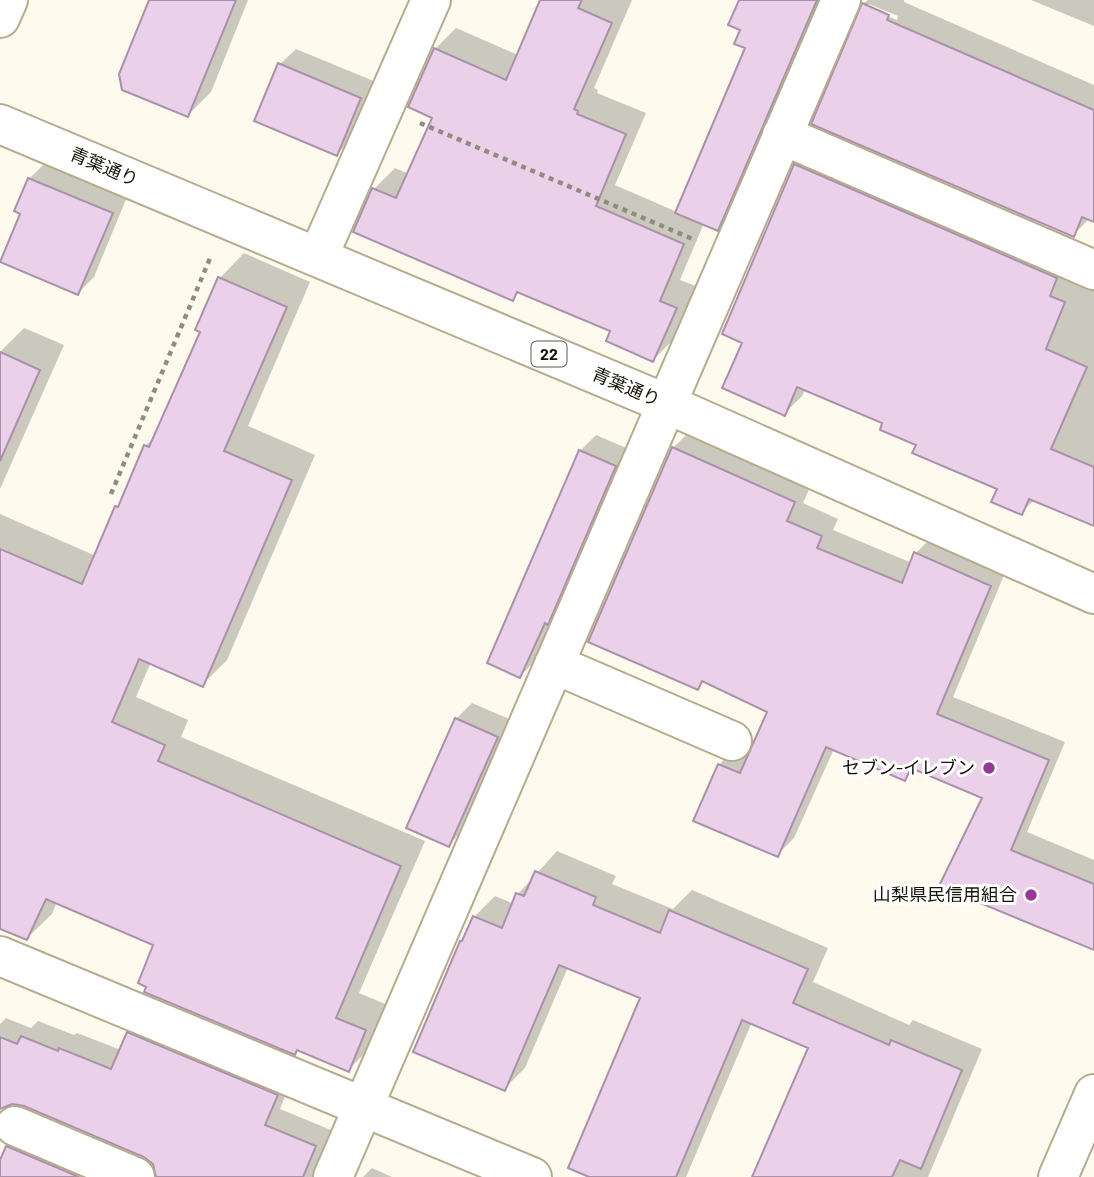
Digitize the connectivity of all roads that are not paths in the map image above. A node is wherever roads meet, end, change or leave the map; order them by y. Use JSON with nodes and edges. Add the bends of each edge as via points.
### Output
{"nodes":[{"id":1,"x":8,"y":0,"type":"edge"},
{"id":2,"x":431,"y":0,"type":"edge"},
{"id":3,"x":841,"y":0,"type":"edge"},
{"id":4,"x":0,"y":18,"type":"edge"},
{"id":5,"x":0,"y":124,"type":"edge"},
{"id":6,"x":782,"y":135,"type":"junction"},
{"id":7,"x":318,"y":257,"type":"junction"},
{"id":8,"x":1094,"y":270,"type":"edge"},
{"id":9,"x":667,"y":404,"type":"junction"},
{"id":10,"x":1094,"y":594,"type":"edge"},
{"id":11,"x":554,"y":664,"type":"junction"},
{"id":12,"x":732,"y":741,"type":"dead end"},
{"id":13,"x":0,"y":956,"type":"edge"},
{"id":14,"x":1094,"y":1094,"type":"edge"},
{"id":15,"x":363,"y":1106,"type":"junction"},
{"id":16,"x":15,"y":1126,"type":"dead end"},
{"id":17,"x":135,"y":1177,"type":"edge"},
{"id":18,"x":333,"y":1177,"type":"edge"},
{"id":19,"x":532,"y":1177,"type":"edge"},
{"id":20,"x":1058,"y":1177,"type":"edge"}],
"edges":[{"from":1,"to":4,"type":"street"},
{"from":2,"to":7,"type":"street"},
{"from":3,"to":6,"type":"street"},
{"from":5,"to":7,"type":"street","name":"青葉通り","number":"22"},
{"from":6,"to":8,"type":"street"},
{"from":6,"to":9,"type":"street"},
{"from":7,"to":9,"type":"street","name":"青葉通り","number":"22"},
{"from":9,"to":10,"type":"street","name":"青葉通り","number":"22"},
{"from":9,"to":11,"type":"street"},
{"from":11,"to":12,"type":"street"},
{"from":11,"to":15,"type":"street"},
{"from":13,"to":15,"type":"street"},
{"from":14,"to":20,"type":"street"},
{"from":15,"to":18,"type":"street"},
{"from":15,"to":19,"type":"street"},
{"from":16,"to":17,"type":"street"}]}
